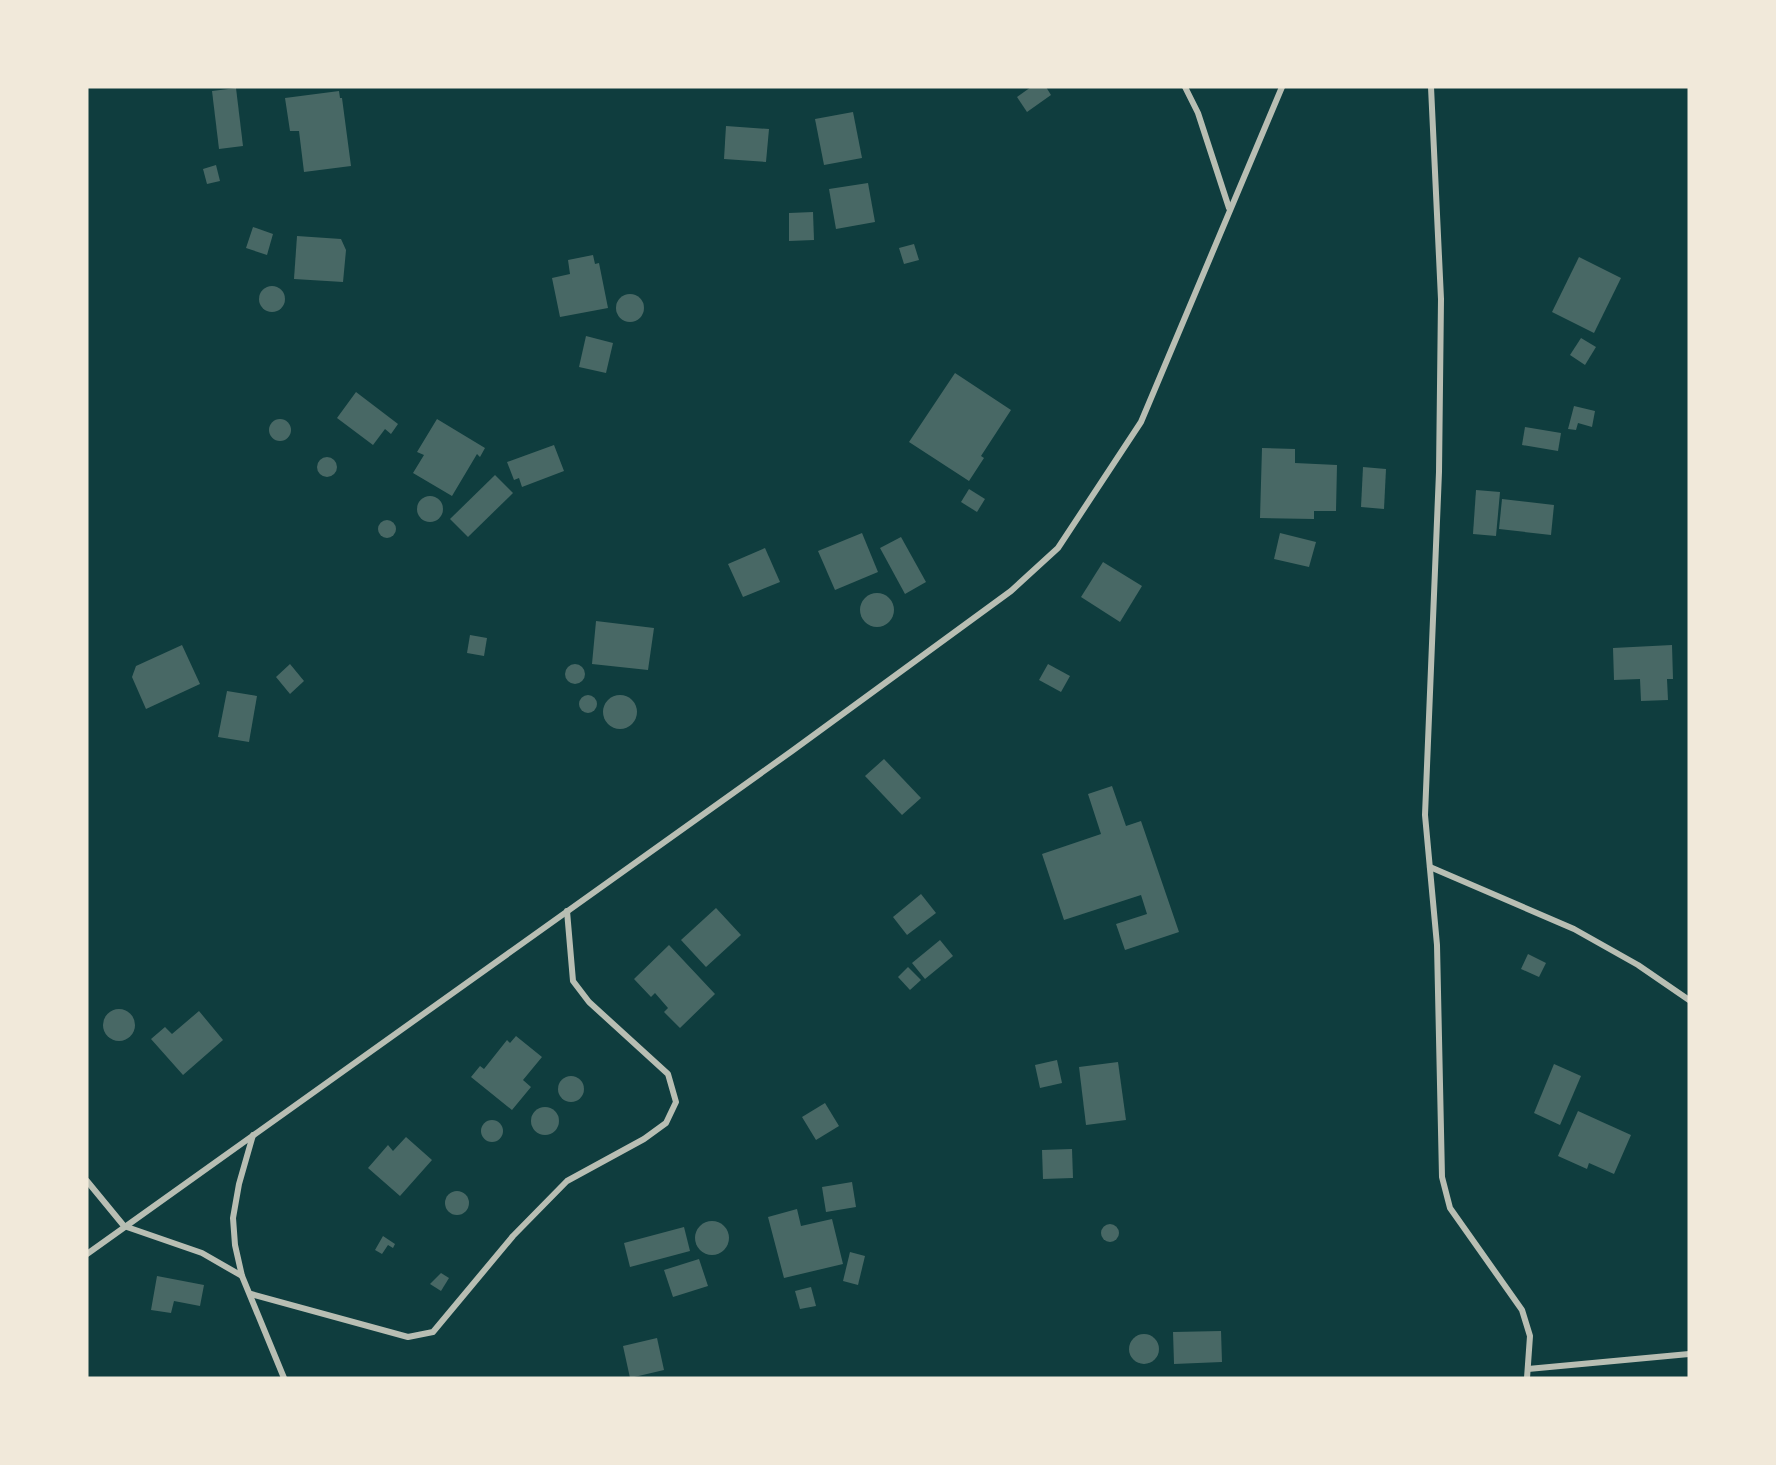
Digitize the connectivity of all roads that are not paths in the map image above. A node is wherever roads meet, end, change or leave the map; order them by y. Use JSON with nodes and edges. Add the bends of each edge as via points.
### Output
{"nodes":[{"id":1,"x":1185,"y":87,"type":"edge"},
{"id":2,"x":1282,"y":87,"type":"edge"},
{"id":3,"x":1431,"y":87,"type":"edge"},
{"id":4,"x":1229,"y":209,"type":"junction"},
{"id":5,"x":1430,"y":867,"type":"junction"},
{"id":6,"x":567,"y":911,"type":"junction"},
{"id":7,"x":1689,"y":1000,"type":"edge"},
{"id":8,"x":253,"y":1135,"type":"junction"},
{"id":9,"x":87,"y":1181,"type":"edge"},
{"id":10,"x":124,"y":1226,"type":"junction"},
{"id":11,"x":87,"y":1254,"type":"edge"},
{"id":12,"x":242,"y":1276,"type":"junction"},
{"id":13,"x":251,"y":1294,"type":"junction"},
{"id":14,"x":1689,"y":1354,"type":"edge"},
{"id":15,"x":1528,"y":1370,"type":"junction"},
{"id":16,"x":284,"y":1378,"type":"edge"},
{"id":17,"x":1527,"y":1378,"type":"edge"}],
"edges":[{"from":1,"to":4,"type":"street","via":[[1198,113]]},
{"from":2,"to":4,"type":"street"},
{"from":3,"to":5,"type":"street","via":[[1441,299],[1439,472],[1425,815]]},
{"from":4,"to":6,"type":"street","via":[[1141,422],[1058,548],[1011,591]]},
{"from":5,"to":7,"type":"street","via":[[1575,929]]},
{"from":5,"to":15,"type":"street","via":[[1440,1014],[1442,1177],[1450,1208],[1522,1310],[1530,1336]]},
{"from":6,"to":8,"type":"street"},
{"from":6,"to":13,"type":"street","via":[[573,981],[589,1002],[668,1074],[676,1102],[666,1123],[567,1181],[513,1236],[433,1332],[408,1337]]},
{"from":8,"to":10,"type":"street"},
{"from":8,"to":12,"type":"street","via":[[233,1218]]},
{"from":9,"to":10,"type":"street"},
{"from":10,"to":11,"type":"street"},
{"from":10,"to":12,"type":"street","via":[[202,1253]]},
{"from":12,"to":13,"type":"street"},
{"from":13,"to":16,"type":"street"},
{"from":14,"to":15,"type":"street"},
{"from":15,"to":17,"type":"street"}]}
